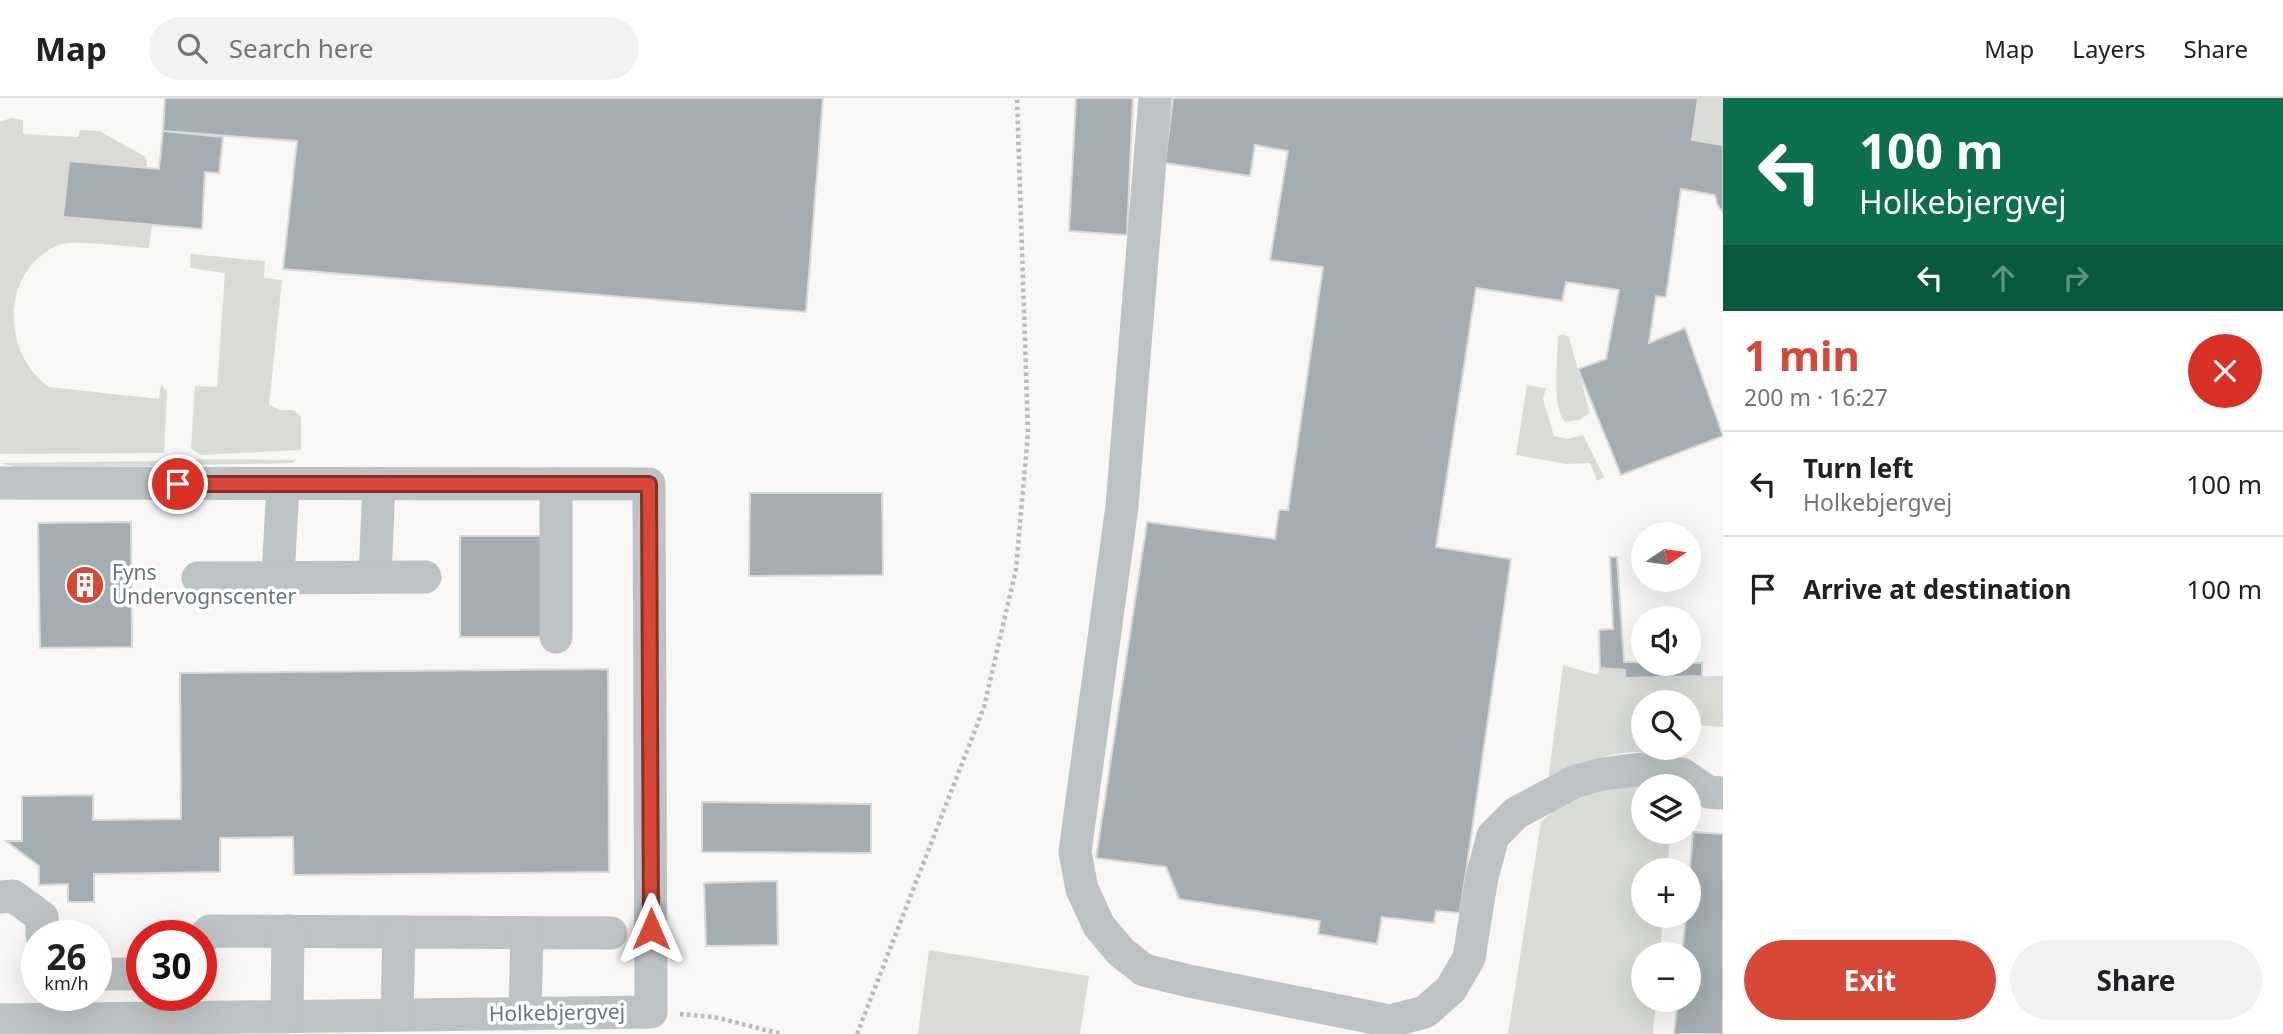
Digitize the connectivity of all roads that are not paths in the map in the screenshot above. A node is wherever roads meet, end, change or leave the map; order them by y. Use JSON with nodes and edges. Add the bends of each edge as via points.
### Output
{"nodes":[{"id":1,"x":1155,"y":98,"type":"edge"},
{"id":2,"x":0,"y":483,"type":"edge"},
{"id":3,"x":283,"y":484,"type":"junction"},
{"id":4,"x":379,"y":484,"type":"junction"},
{"id":5,"x":556,"y":484,"type":"junction"},
{"id":6,"x":278,"y":577,"type":"junction"},
{"id":7,"x":375,"y":577,"type":"junction"},
{"id":8,"x":425,"y":577,"type":"dead end"},
{"id":9,"x":198,"y":578,"type":"dead end"},
{"id":10,"x":556,"y":638,"type":"dead end"},
{"id":11,"x":1723,"y":793,"type":"edge"},
{"id":12,"x":0,"y":897,"type":"edge"},
{"id":13,"x":42,"y":920,"type":"edge"},
{"id":14,"x":217,"y":931,"type":"edge"},
{"id":15,"x":288,"y":931,"type":"junction"},
{"id":16,"x":399,"y":932,"type":"junction"},
{"id":17,"x":527,"y":933,"type":"junction"},
{"id":18,"x":611,"y":933,"type":"dead end"},
{"id":19,"x":525,"y":1014,"type":"junction"},
{"id":20,"x":397,"y":1015,"type":"junction"},
{"id":21,"x":286,"y":1017,"type":"junction"},
{"id":22,"x":0,"y":1020,"type":"edge"}],
"edges":[{"from":1,"to":11,"type":"street","via":[[1122,506],[1075,852],[1082,889],[1100,926],[1121,952],[1144,970],[1390,1021],[1425,1012],[1451,989],[1469,958],[1493,836],[1516,814],[1574,782],[1644,769],[1682,774],[1708,792]]},
{"from":2,"to":3,"type":"street","name":"Holkebjergvej"},
{"from":3,"to":4,"type":"street","name":"Holkebjergvej"},
{"from":3,"to":6,"type":"street"},
{"from":4,"to":5,"type":"street","name":"Holkebjergvej"},
{"from":4,"to":7,"type":"street"},
{"from":5,"to":10,"type":"street"},
{"from":5,"to":19,"type":"street","name":"Holkebjergvej","via":[[649,484],[651,1012]]},
{"from":6,"to":7,"type":"street"},
{"from":6,"to":9,"type":"street"},
{"from":7,"to":8,"type":"street"},
{"from":12,"to":13,"type":"street","via":[[13,896]]},
{"from":14,"to":15,"type":"street"},
{"from":15,"to":16,"type":"street"},
{"from":15,"to":21,"type":"street"},
{"from":16,"to":17,"type":"street"},
{"from":16,"to":20,"type":"street"},
{"from":17,"to":18,"type":"street"},
{"from":17,"to":19,"type":"street"},
{"from":19,"to":20,"type":"street","name":"Holkebjergvej"},
{"from":20,"to":21,"type":"street","name":"Holkebjergvej"},
{"from":21,"to":22,"type":"street","name":"Holkebjergvej"}]}
